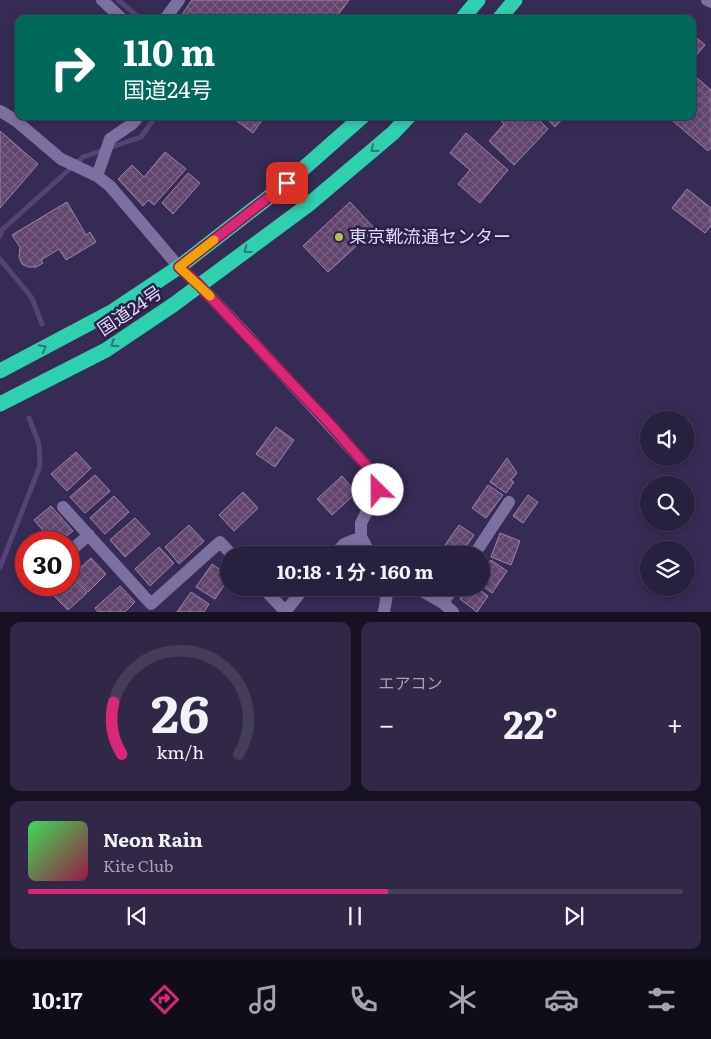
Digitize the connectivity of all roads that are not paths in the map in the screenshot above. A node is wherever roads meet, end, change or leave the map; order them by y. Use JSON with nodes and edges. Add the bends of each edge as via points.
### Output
{"nodes":[{"id":1,"x":102,"y":0,"type":"edge"},
{"id":2,"x":179,"y":0,"type":"edge"},
{"id":3,"x":478,"y":0,"type":"edge"},
{"id":4,"x":515,"y":0,"type":"edge"},
{"id":5,"x":707,"y":0,"type":"edge"},
{"id":6,"x":711,"y":2,"type":"edge"},
{"id":7,"x":118,"y":15,"type":"edge"},
{"id":8,"x":167,"y":15,"type":"edge"},
{"id":9,"x":465,"y":15,"type":"edge"},
{"id":10,"x":502,"y":15,"type":"edge"},
{"id":11,"x":0,"y":111,"type":"edge"},
{"id":12,"x":136,"y":120,"type":"edge"},
{"id":13,"x":358,"y":120,"type":"edge"},
{"id":14,"x":405,"y":120,"type":"edge"},
{"id":15,"x":97,"y":176,"type":"junction"},
{"id":16,"x":179,"y":267,"type":"junction"},
{"id":17,"x":199,"y":285,"type":"junction"},
{"id":18,"x":0,"y":371,"type":"edge"},
{"id":19,"x":0,"y":404,"type":"edge"},
{"id":20,"x":509,"y":502,"type":"dead end"},
{"id":21,"x":63,"y":506,"type":"dead end"},
{"id":22,"x":89,"y":535,"type":"junction"},
{"id":23,"x":361,"y":536,"type":"junction"},
{"id":24,"x":80,"y":543,"type":"edge"},
{"id":25,"x":224,"y":546,"type":"edge"},
{"id":26,"x":342,"y":546,"type":"edge"},
{"id":27,"x":366,"y":546,"type":"edge"},
{"id":28,"x":480,"y":546,"type":"edge"},
{"id":29,"x":270,"y":596,"type":"edge"},
{"id":30,"x":297,"y":596,"type":"edge"},
{"id":31,"x":387,"y":596,"type":"edge"},
{"id":32,"x":430,"y":596,"type":"edge"},
{"id":33,"x":448,"y":607,"type":"edge"},
{"id":34,"x":285,"y":611,"type":"edge"},
{"id":35,"x":384,"y":612,"type":"edge"}],
"edges":[{"from":1,"to":7,"type":"street"},
{"from":2,"to":8,"type":"street"},
{"from":3,"to":9,"type":"highway"},
{"from":4,"to":10,"type":"highway"},
{"from":5,"to":6,"type":"street"},
{"from":11,"to":15,"type":"street","via":[[61,159]]},
{"from":12,"to":15,"type":"street","via":[[110,139]]},
{"from":13,"to":16,"type":"highway","name":"国道24号","via":[[287,183]]},
{"from":14,"to":17,"type":"highway","name":"国道24号","one_way":true,"via":[[308,205]]},
{"from":15,"to":16,"type":"street","via":[[110,186]]},
{"from":16,"to":17,"type":"street"},
{"from":18,"to":16,"type":"highway","name":"国道24号","one_way":true,"via":[[113,311]]},
{"from":17,"to":19,"type":"highway","name":"国道24号","one_way":true,"via":[[106,350]]},
{"from":17,"to":23,"type":"street","via":[[377,478],[378,490],[361,523]]},
{"from":20,"to":28,"type":"street"},
{"from":21,"to":22,"type":"street"},
{"from":22,"to":24,"type":"street"},
{"from":22,"to":25,"type":"street","via":[[151,604],[220,542]]},
{"from":23,"to":26,"type":"street"},
{"from":23,"to":27,"type":"street"},
{"from":29,"to":34,"type":"street"},
{"from":30,"to":34,"type":"street"},
{"from":31,"to":35,"type":"street"},
{"from":32,"to":33,"type":"street"}]}
